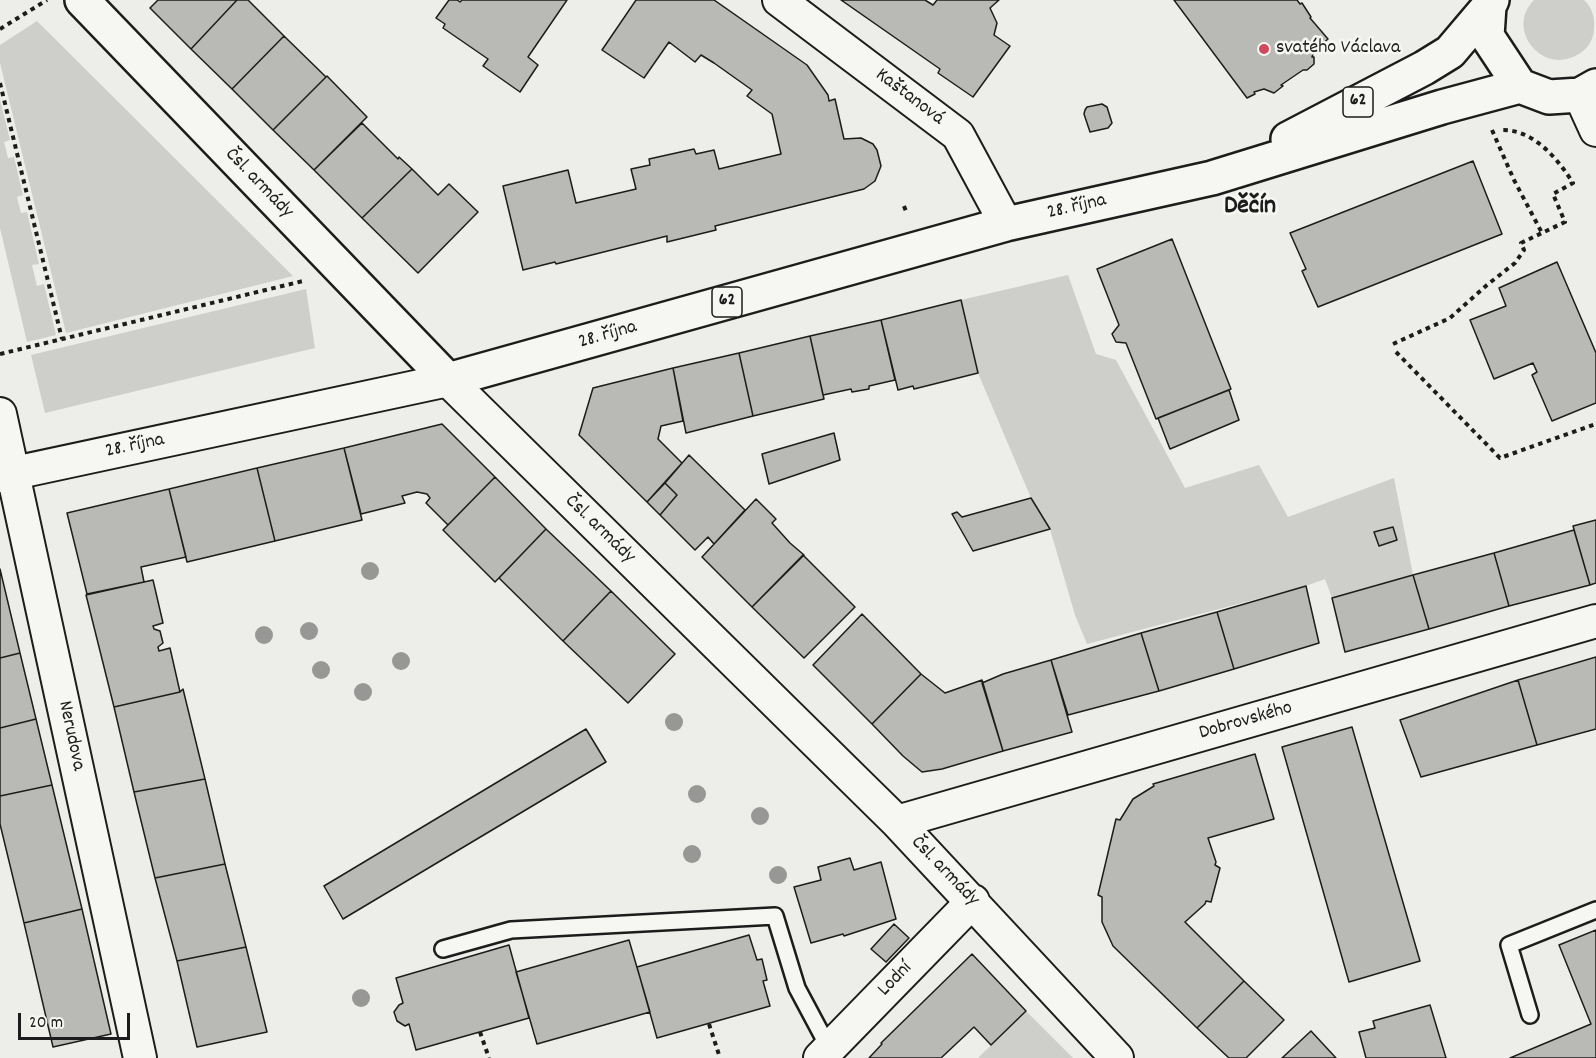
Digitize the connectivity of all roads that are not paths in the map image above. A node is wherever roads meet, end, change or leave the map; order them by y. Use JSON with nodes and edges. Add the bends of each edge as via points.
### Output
{"nodes":[{"id":1,"x":81,"y":0,"type":"edge"},
{"id":2,"x":779,"y":0,"type":"edge"},
{"id":3,"x":1490,"y":3,"type":"edge"},
{"id":4,"x":1520,"y":86,"type":"junction"},
{"id":5,"x":1588,"y":90,"type":"edge"},
{"id":6,"x":1596,"y":130,"type":"edge"},
{"id":7,"x":1212,"y":178,"type":"junction"},
{"id":8,"x":1006,"y":224,"type":"junction"},
{"id":9,"x":448,"y":380,"type":"junction"},
{"id":10,"x":0,"y":414,"type":"edge"},
{"id":11,"x":7,"y":475,"type":"edge"},
{"id":12,"x":1596,"y":621,"type":"edge"},
{"id":13,"x":897,"y":822,"type":"junction"},
{"id":14,"x":973,"y":902,"type":"junction"},
{"id":15,"x":1596,"y":910,"type":"edge"},
{"id":16,"x":443,"y":949,"type":"dead end"},
{"id":17,"x":1530,"y":1015,"type":"dead end"},
{"id":18,"x":825,"y":1053,"type":"edge"},
{"id":19,"x":140,"y":1058,"type":"edge"},
{"id":20,"x":1118,"y":1058,"type":"edge"}],
"edges":[{"from":1,"to":9,"type":"main road","name":"Čsl. armády"},
{"from":2,"to":8,"type":"street","name":"Kaštanová","via":[[958,135]]},
{"from":3,"to":4,"type":"main road","via":[[1487,36]]},
{"from":3,"to":7,"type":"main road","name":"28. října","number":"62","via":[[1450,52]]},
{"from":4,"to":5,"type":"main road","via":[[1549,97]]},
{"from":4,"to":7,"type":"main road","name":"28. října","number":"62"},
{"from":5,"to":6,"type":"street"},
{"from":7,"to":8,"type":"main road","name":"28. října","number":"62"},
{"from":8,"to":9,"type":"main road","name":"28. října","number":"62"},
{"from":9,"to":11,"type":"street","name":"28. října"},
{"from":9,"to":13,"type":"street","name":"Čsl. armády"},
{"from":10,"to":11,"type":"street","name":"Nerudova"},
{"from":11,"to":19,"type":"street","name":"Nerudova"},
{"from":12,"to":13,"type":"street","name":"Dobrovského"},
{"from":13,"to":14,"type":"street","name":"Čsl. armády"},
{"from":14,"to":18,"type":"street","name":"Lodní"},
{"from":14,"to":20,"type":"street","name":"Čsl. armády"},
{"from":15,"to":17,"type":"lane","via":[[1509,945]]},
{"from":16,"to":18,"type":"lane","via":[[511,930],[775,916],[797,988]]}]}
